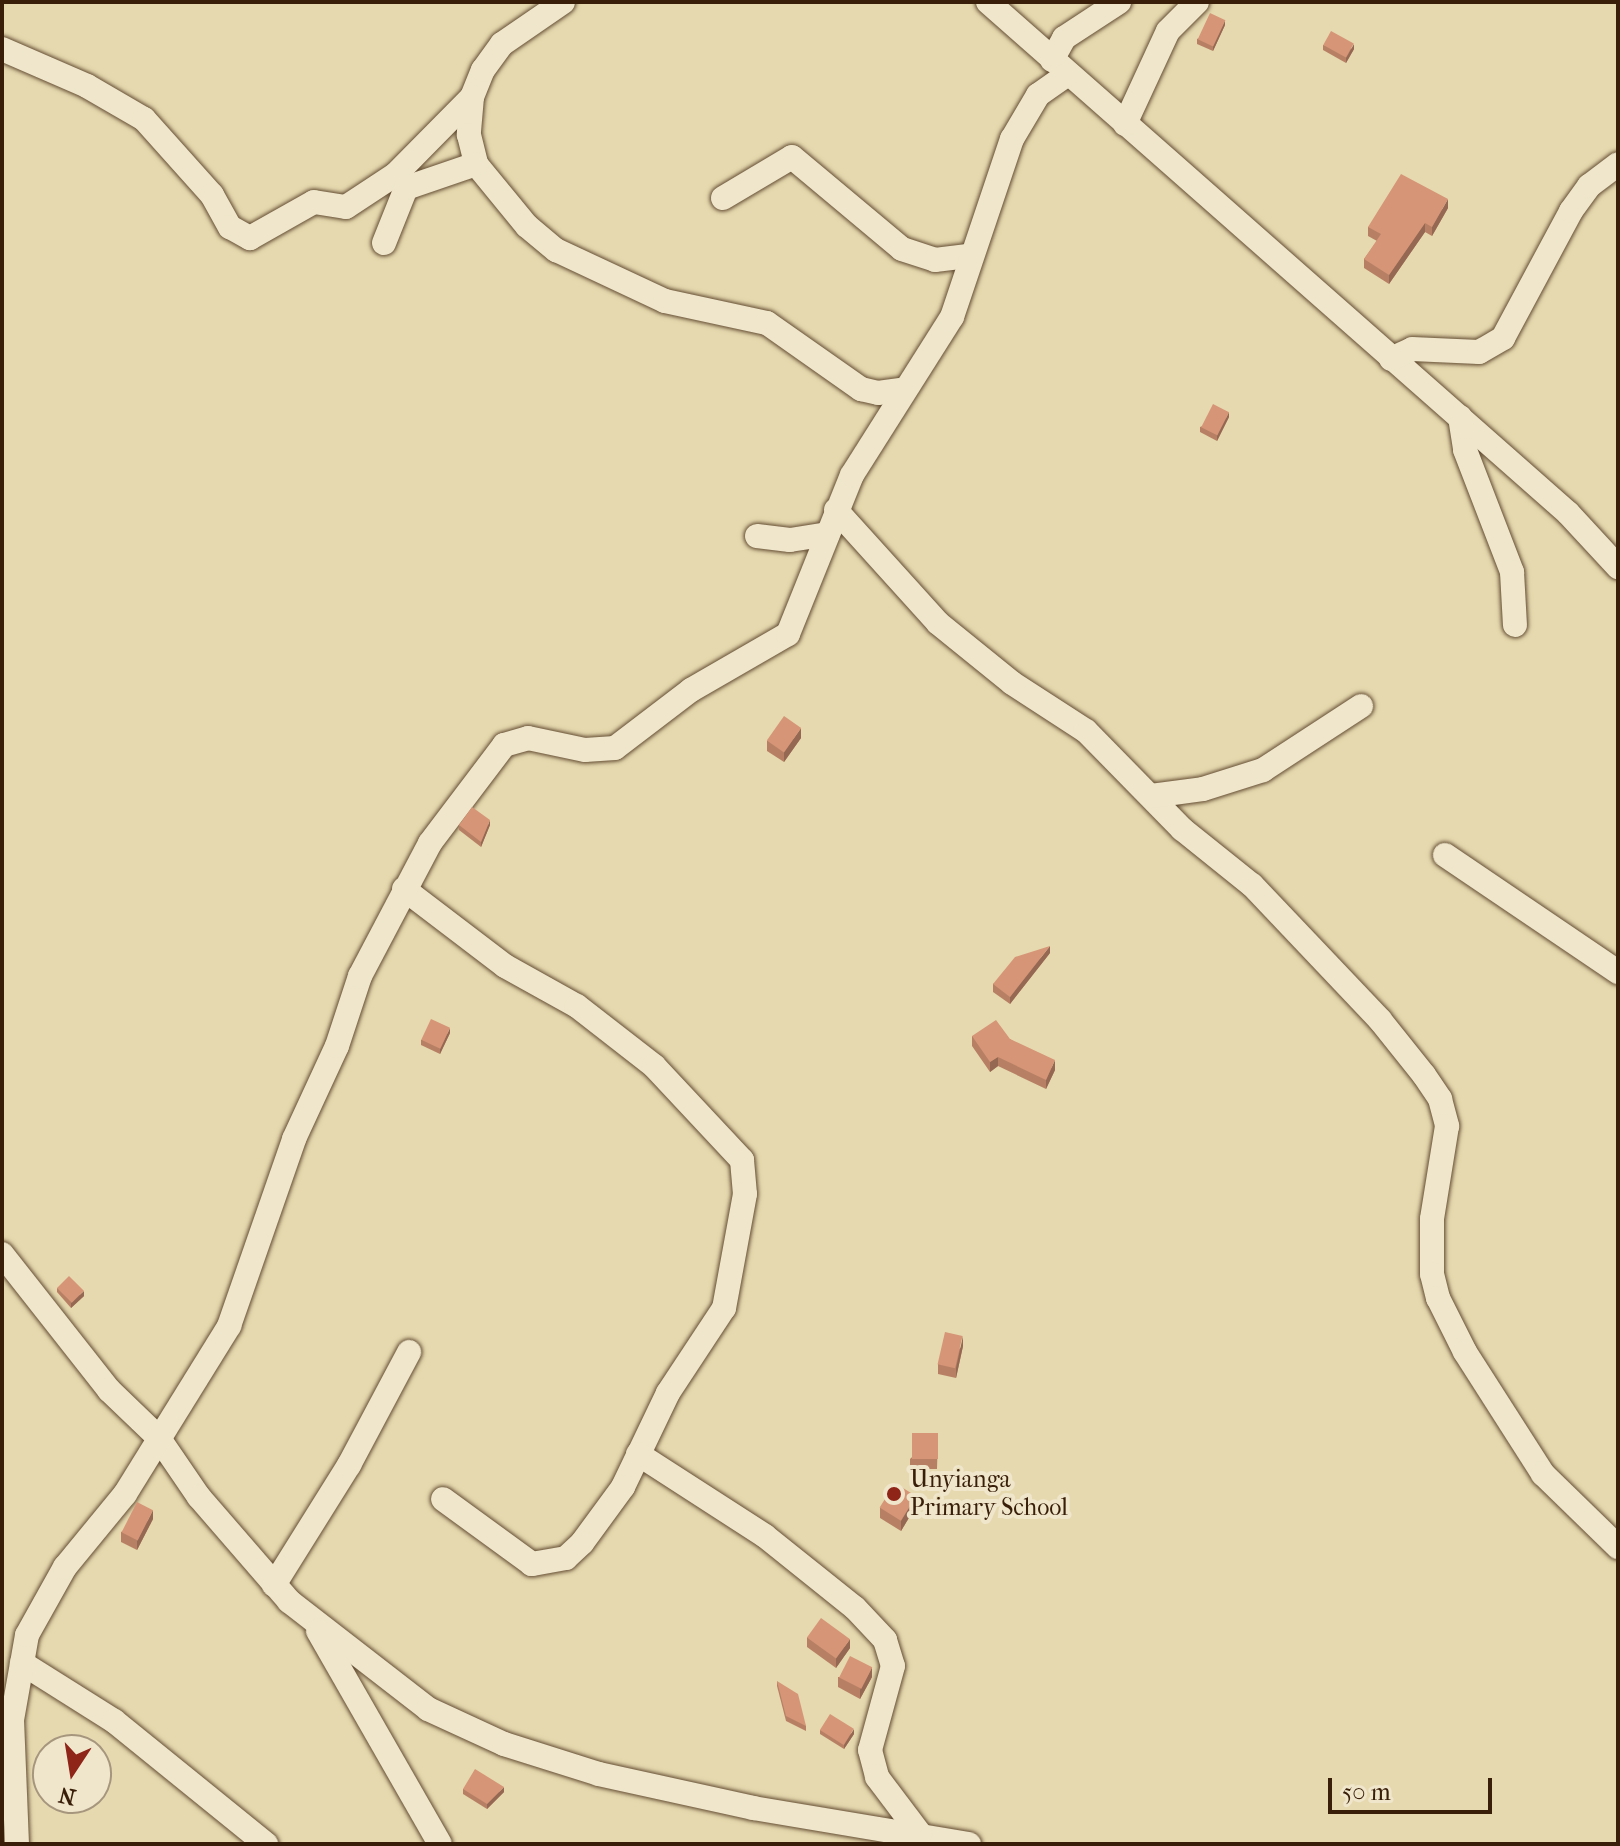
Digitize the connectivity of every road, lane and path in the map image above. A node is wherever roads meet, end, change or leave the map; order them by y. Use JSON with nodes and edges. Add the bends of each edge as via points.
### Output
{"nodes":[{"id":1,"x":563,"y":2,"type":"edge"},
{"id":2,"x":988,"y":2,"type":"edge"},
{"id":3,"x":1119,"y":2,"type":"edge"},
{"id":4,"x":1197,"y":2,"type":"edge"},
{"id":5,"x":2,"y":49,"type":"edge"},
{"id":6,"x":1060,"y":67,"type":"junction"},
{"id":7,"x":472,"y":97,"type":"junction"},
{"id":8,"x":1125,"y":124,"type":"junction"},
{"id":9,"x":476,"y":164,"type":"junction"},
{"id":10,"x":1618,"y":164,"type":"edge"},
{"id":11,"x":723,"y":198,"type":"dead end"},
{"id":12,"x":384,"y":243,"type":"dead end"},
{"id":13,"x":970,"y":256,"type":"junction"},
{"id":14,"x":1391,"y":359,"type":"junction"},
{"id":15,"x":906,"y":389,"type":"junction"},
{"id":16,"x":1460,"y":417,"type":"junction"},
{"id":17,"x":836,"y":510,"type":"junction"},
{"id":18,"x":828,"y":534,"type":"junction"},
{"id":19,"x":757,"y":536,"type":"dead end"},
{"id":20,"x":1617,"y":564,"type":"edge"},
{"id":21,"x":1515,"y":625,"type":"dead end"},
{"id":22,"x":1361,"y":706,"type":"dead end"},
{"id":23,"x":1151,"y":796,"type":"junction"},
{"id":24,"x":1445,"y":855,"type":"dead end"},
{"id":25,"x":404,"y":889,"type":"junction"},
{"id":26,"x":1618,"y":972,"type":"edge"},
{"id":27,"x":2,"y":1254,"type":"edge"},
{"id":28,"x":409,"y":1352,"type":"dead end"},
{"id":29,"x":158,"y":1437,"type":"junction"},
{"id":30,"x":638,"y":1454,"type":"junction"},
{"id":31,"x":443,"y":1499,"type":"dead end"},
{"id":32,"x":1618,"y":1547,"type":"edge"},
{"id":33,"x":274,"y":1585,"type":"junction"},
{"id":34,"x":311,"y":1621,"type":"junction"},
{"id":35,"x":22,"y":1663,"type":"junction"},
{"id":36,"x":920,"y":1834,"type":"junction"},
{"id":37,"x":17,"y":1844,"type":"edge"},
{"id":38,"x":266,"y":1844,"type":"edge"},
{"id":39,"x":440,"y":1844,"type":"edge"},
{"id":40,"x":969,"y":1844,"type":"edge"}],
"edges":[{"from":1,"to":7,"type":"street","via":[[493,54]]},
{"from":2,"to":6,"type":"street"},
{"from":3,"to":6,"type":"street","via":[[1064,38]]},
{"from":4,"to":8,"type":"street","via":[[1168,31]]},
{"from":5,"to":7,"type":"street","via":[[87,86],[144,119],[212,195],[230,227],[250,238],[314,202],[340,208],[353,202],[424,149]]},
{"from":6,"to":8,"type":"street"},
{"from":6,"to":13,"type":"street","via":[[1012,139]]},
{"from":7,"to":9,"type":"street","via":[[469,121]]},
{"from":8,"to":14,"type":"street"},
{"from":9,"to":12,"type":"street","via":[[406,188]]},
{"from":9,"to":15,"type":"street","via":[[527,226],[556,250],[665,301],[767,323],[861,389]]},
{"from":10,"to":14,"type":"street","via":[[1589,186],[1571,211],[1503,338],[1479,352],[1412,349]]},
{"from":11,"to":13,"type":"street","via":[[792,157],[902,249],[935,260]]},
{"from":13,"to":15,"type":"street","via":[[952,317]]},
{"from":14,"to":16,"type":"street"},
{"from":15,"to":17,"type":"street","via":[[862,456]]},
{"from":16,"to":20,"type":"street"},
{"from":16,"to":21,"type":"street","via":[[1465,450],[1512,572]]},
{"from":17,"to":18,"type":"street"},
{"from":17,"to":23,"type":"street","via":[[938,623],[1012,683],[1086,731]]},
{"from":18,"to":19,"type":"street","via":[[790,540]]},
{"from":18,"to":25,"type":"street","via":[[802,607],[778,643],[691,690],[615,748],[585,750],[528,738],[504,745],[452,808]]},
{"from":22,"to":23,"type":"street","via":[[1263,770],[1203,789]]},
{"from":23,"to":32,"type":"street","via":[[1182,829],[1252,885],[1380,1020],[1440,1099],[1447,1126],[1431,1243],[1438,1298],[1465,1352],[1543,1474]]},
{"from":24,"to":26,"type":"street"},
{"from":25,"to":29,"type":"street","via":[[360,976],[337,1046],[294,1139],[229,1326]]},
{"from":25,"to":30,"type":"street","via":[[505,966],[577,1006],[619,1038],[663,1075],[742,1160],[743,1222],[731,1292],[668,1393]]},
{"from":27,"to":29,"type":"street","via":[[109,1390]]},
{"from":28,"to":33,"type":"street","via":[[349,1465]]},
{"from":29,"to":33,"type":"street","via":[[199,1497]]},
{"from":29,"to":35,"type":"street","via":[[125,1494],[47,1594],[27,1635]]},
{"from":30,"to":31,"type":"street","via":[[623,1487],[582,1543],[549,1564],[532,1564]]},
{"from":30,"to":36,"type":"street","via":[[765,1536],[855,1608],[885,1640],[893,1666],[870,1750],[877,1777]]},
{"from":33,"to":34,"type":"street"},
{"from":34,"to":36,"type":"street","via":[[403,1693],[504,1744],[655,1787]]},
{"from":34,"to":39,"type":"street"},
{"from":35,"to":37,"type":"street","via":[[12,1720]]},
{"from":35,"to":38,"type":"street","via":[[114,1721]]},
{"from":36,"to":40,"type":"street"}]}
